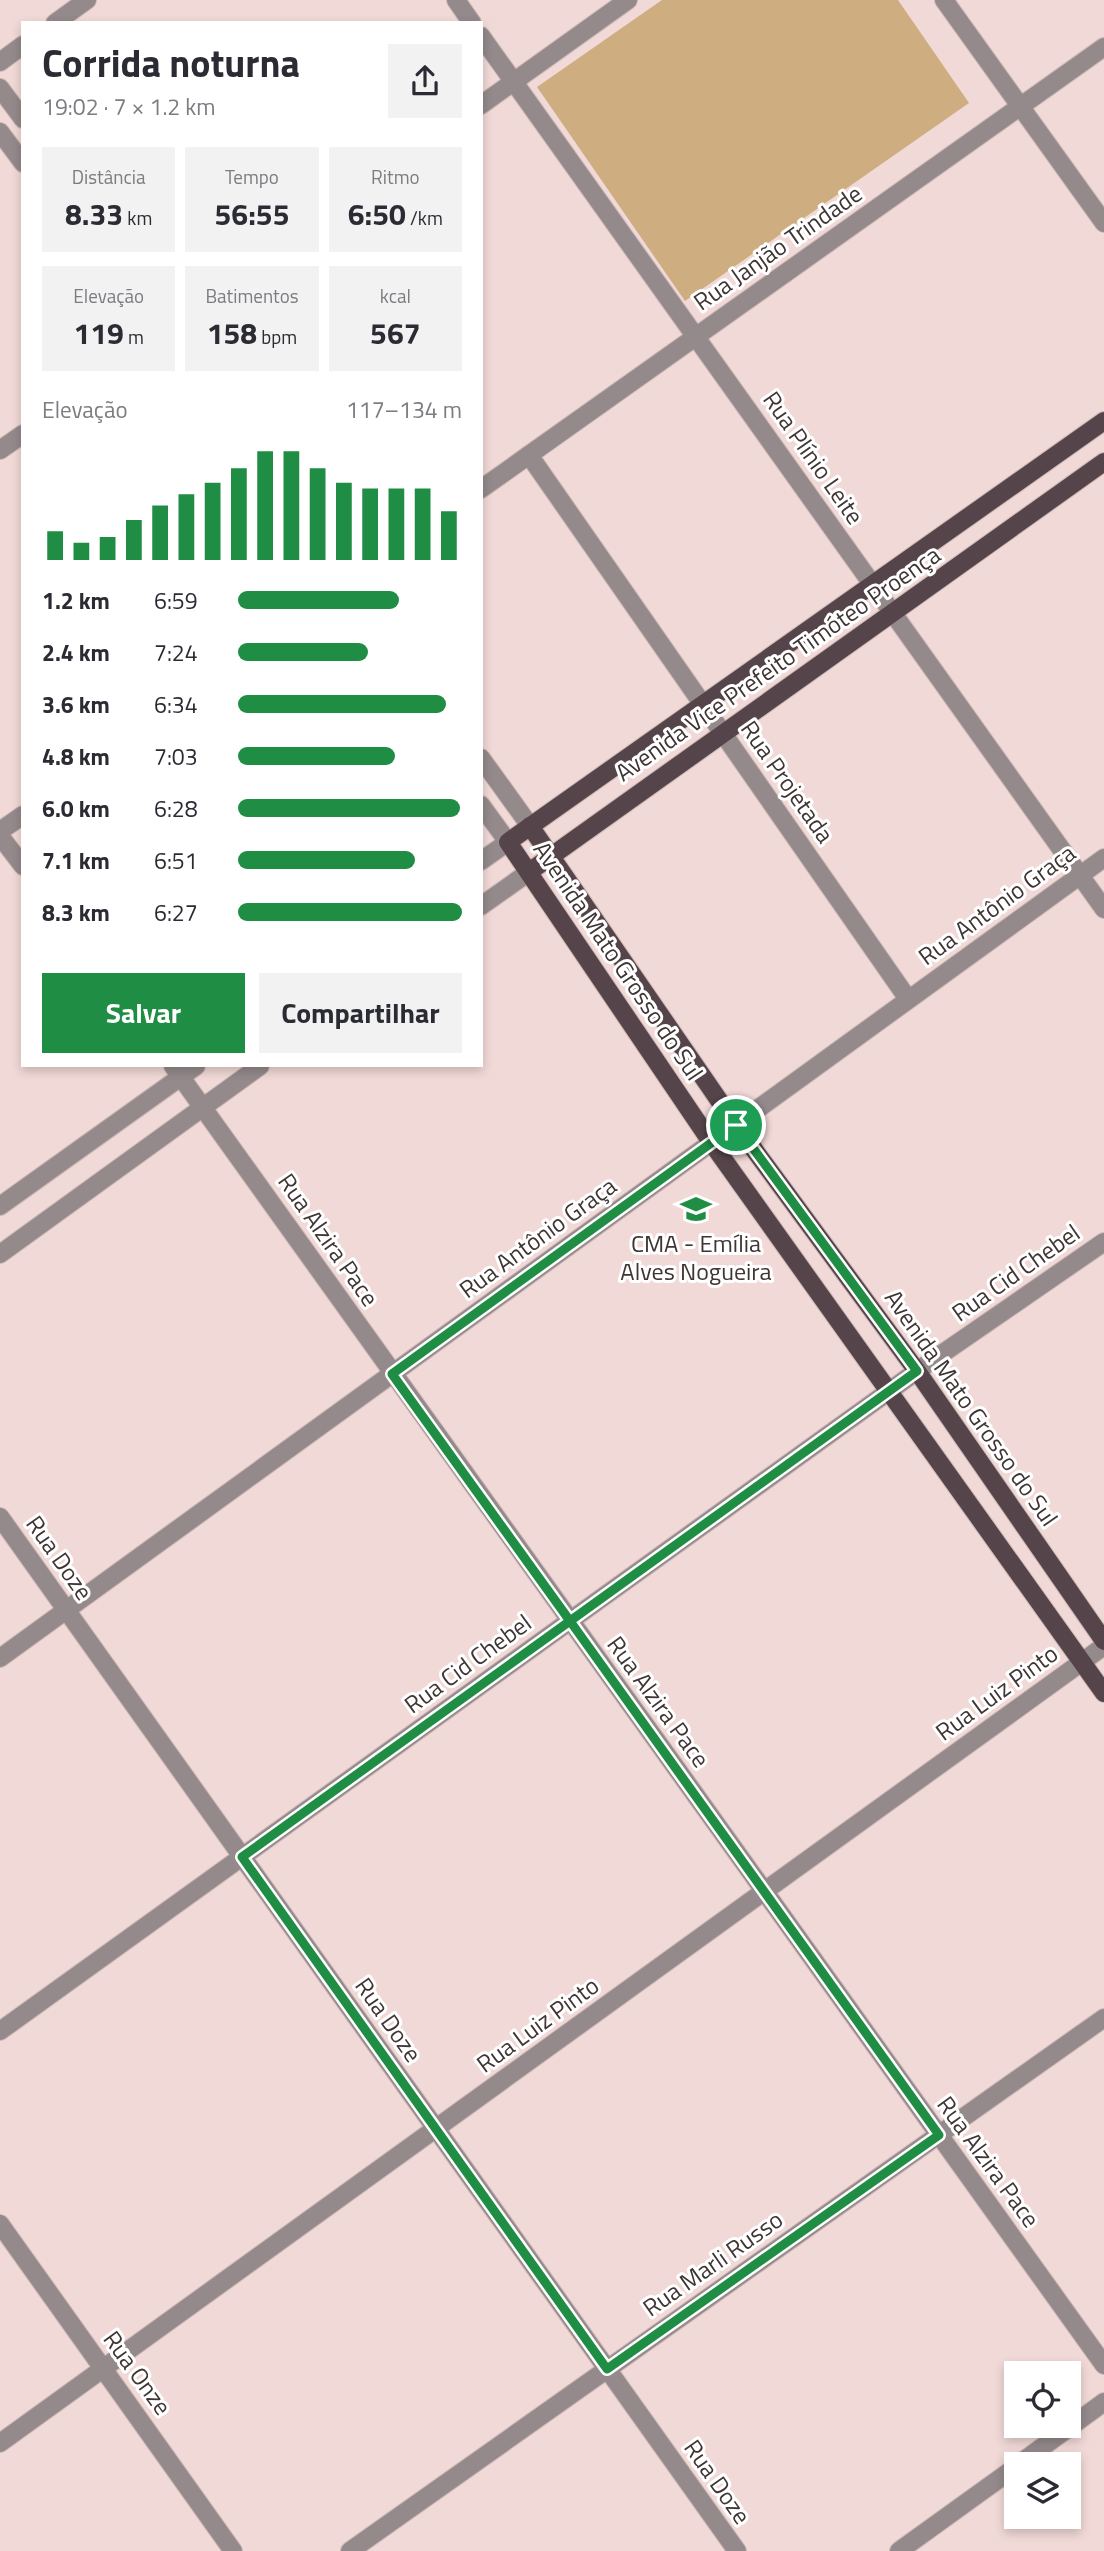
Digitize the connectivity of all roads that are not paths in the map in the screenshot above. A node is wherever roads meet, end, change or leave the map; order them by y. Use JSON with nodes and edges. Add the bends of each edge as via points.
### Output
{"nodes":[{"id":1,"x":87,"y":0,"type":"edge"},
{"id":2,"x":456,"y":0,"type":"edge"},
{"id":3,"x":628,"y":0,"type":"edge"},
{"id":4,"x":944,"y":0,"type":"edge"},
{"id":5,"x":58,"y":21,"type":"edge"},
{"id":6,"x":471,"y":21,"type":"edge"},
{"id":7,"x":483,"y":39,"type":"edge"},
{"id":8,"x":21,"y":47,"type":"edge"},
{"id":9,"x":1104,"y":47,"type":"edge"},
{"id":10,"x":0,"y":62,"type":"edge"},
{"id":11,"x":514,"y":82,"type":"junction"},
{"id":12,"x":0,"y":88,"type":"edge"},
{"id":13,"x":483,"y":104,"type":"edge"},
{"id":14,"x":1020,"y":107,"type":"junction"},
{"id":15,"x":21,"y":116,"type":"edge"},
{"id":16,"x":0,"y":132,"type":"edge"},
{"id":17,"x":21,"y":160,"type":"edge"},
{"id":18,"x":1104,"y":223,"type":"edge"},
{"id":19,"x":696,"y":337,"type":"junction"},
{"id":20,"x":1104,"y":421,"type":"edge"},
{"id":21,"x":21,"y":435,"type":"edge"},
{"id":22,"x":0,"y":450,"type":"edge"},
{"id":23,"x":529,"y":455,"type":"junction"},
{"id":24,"x":1104,"y":462,"type":"edge"},
{"id":25,"x":483,"y":488,"type":"edge"},
{"id":26,"x":872,"y":584,"type":"junction"},
{"id":27,"x":893,"y":613,"type":"junction"},
{"id":28,"x":703,"y":704,"type":"junction"},
{"id":29,"x":723,"y":733,"type":"junction"},
{"id":30,"x":483,"y":761,"type":"edge"},
{"id":31,"x":483,"y":808,"type":"edge"},
{"id":32,"x":21,"y":817,"type":"edge"},
{"id":33,"x":530,"y":826,"type":"junction"},
{"id":34,"x":0,"y":834,"type":"edge"},
{"id":35,"x":508,"y":842,"type":"junction"},
{"id":36,"x":551,"y":855,"type":"junction"},
{"id":37,"x":1104,"y":858,"type":"edge"},
{"id":38,"x":483,"y":860,"type":"edge"},
{"id":39,"x":21,"y":863,"type":"edge"},
{"id":40,"x":529,"y":872,"type":"junction"},
{"id":41,"x":1080,"y":875,"type":"junction"},
{"id":42,"x":483,"y":905,"type":"edge"},
{"id":43,"x":1104,"y":909,"type":"edge"},
{"id":44,"x":908,"y":999,"type":"junction"},
{"id":45,"x":259,"y":1067,"type":"edge"},
{"id":46,"x":184,"y":1069,"type":"edge"},
{"id":47,"x":204,"y":1106,"type":"junction"},
{"id":48,"x":736,"y":1125,"type":"junction"},
{"id":49,"x":711,"y":1142,"type":"junction"},
{"id":50,"x":0,"y":1206,"type":"edge"},
{"id":51,"x":1104,"y":1242,"type":"edge"},
{"id":52,"x":0,"y":1254,"type":"edge"},
{"id":53,"x":917,"y":1371,"type":"junction"},
{"id":54,"x":392,"y":1374,"type":"junction"},
{"id":55,"x":889,"y":1391,"type":"junction"},
{"id":56,"x":0,"y":1517,"type":"edge"},
{"id":57,"x":66,"y":1610,"type":"junction"},
{"id":58,"x":570,"y":1621,"type":"junction"},
{"id":59,"x":1104,"y":1644,"type":"edge"},
{"id":60,"x":0,"y":1658,"type":"edge"},
{"id":61,"x":1082,"y":1662,"type":"junction"},
{"id":62,"x":1104,"y":1693,"type":"edge"},
{"id":63,"x":242,"y":1857,"type":"junction"},
{"id":64,"x":764,"y":1892,"type":"junction"},
{"id":65,"x":1104,"y":2018,"type":"edge"},
{"id":66,"x":0,"y":2031,"type":"edge"},
{"id":67,"x":436,"y":2129,"type":"junction"},
{"id":68,"x":939,"y":2135,"type":"junction"},
{"id":69,"x":0,"y":2224,"type":"edge"},
{"id":70,"x":1104,"y":2365,"type":"edge"},
{"id":71,"x":103,"y":2369,"type":"junction"},
{"id":72,"x":607,"y":2369,"type":"junction"},
{"id":73,"x":1104,"y":2402,"type":"edge"},
{"id":74,"x":0,"y":2443,"type":"edge"},
{"id":75,"x":1036,"y":2452,"type":"edge"},
{"id":76,"x":1004,"y":2475,"type":"edge"},
{"id":77,"x":233,"y":2551,"type":"edge"},
{"id":78,"x":350,"y":2551,"type":"edge"},
{"id":79,"x":737,"y":2551,"type":"edge"},
{"id":80,"x":899,"y":2551,"type":"edge"}],
"edges":[{"from":1,"to":5,"type":"street"},
{"from":2,"to":6,"type":"street"},
{"from":3,"to":11,"type":"street"},
{"from":4,"to":14,"type":"street"},
{"from":7,"to":11,"type":"street","name":"Rua Plínio Leite"},
{"from":8,"to":10,"type":"street"},
{"from":9,"to":14,"type":"street","name":"Rua Janjão Trindade"},
{"from":11,"to":13,"type":"street"},
{"from":11,"to":19,"type":"street","name":"Rua Plínio Leite"},
{"from":12,"to":15,"type":"street"},
{"from":14,"to":18,"type":"street"},
{"from":14,"to":19,"type":"street","name":"Rua Janjão Trindade"},
{"from":16,"to":17,"type":"street"},
{"from":19,"to":23,"type":"street","name":"Rua Janjão Trindade"},
{"from":19,"to":26,"type":"street","name":"Rua Plínio Leite"},
{"from":20,"to":26,"type":"main road","name":"Avenida Vice Prefeito Timóteo Proença"},
{"from":21,"to":22,"type":"street"},
{"from":23,"to":25,"type":"street","name":"Rua Janjão Trindade"},
{"from":23,"to":28,"type":"street","name":"Rua Projetada"},
{"from":24,"to":27,"type":"main road","name":"Avenida Vice Prefeito Timóteo Proença"},
{"from":26,"to":27,"type":"street","name":"Rua Plínio Leite"},
{"from":26,"to":28,"type":"main road","name":"Avenida Vice Prefeito Timóteo Proença"},
{"from":27,"to":29,"type":"main road","name":"Avenida Vice Prefeito Timóteo Proença"},
{"from":27,"to":41,"type":"street","name":"Rua Plínio Leite"},
{"from":28,"to":29,"type":"street","name":"Rua Projetada"},
{"from":28,"to":33,"type":"main road","name":"Avenida Vice Prefeito Timóteo Proença"},
{"from":29,"to":36,"type":"main road","name":"Avenida Vice Prefeito Timóteo Proença"},
{"from":29,"to":44,"type":"street","name":"Rua Projetada"},
{"from":30,"to":33,"type":"street","name":"Avenida Mato Grosso do Sul"},
{"from":31,"to":35,"type":"street","name":"Avenida Mato Grosso do Sul"},
{"from":32,"to":34,"type":"street"},
{"from":33,"to":35,"type":"main road","name":"Avenida Vice Prefeito Timóteo Proença"},
{"from":33,"to":36,"type":"main road","name":"Avenida Mato Grosso do Sul"},
{"from":34,"to":39,"type":"street"},
{"from":35,"to":38,"type":"street","name":"Avenida Vice Prefeito Timóteo Proença"},
{"from":35,"to":40,"type":"main road","name":"Avenida Mato Grosso do Sul"},
{"from":36,"to":40,"type":"main road","name":"Avenida Vice Prefeito Timóteo Proença"},
{"from":36,"to":48,"type":"main road","name":"Avenida Mato Grosso do Sul"},
{"from":37,"to":41,"type":"street","name":"Rua Antônio Graça"},
{"from":40,"to":42,"type":"street","name":"Avenida Vice Prefeito Timóteo Proença"},
{"from":40,"to":49,"type":"main road","name":"Avenida Mato Grosso do Sul"},
{"from":41,"to":43,"type":"street","name":"Rua Plínio Leite"},
{"from":41,"to":44,"type":"street","name":"Rua Antônio Graça"},
{"from":44,"to":48,"type":"street","name":"Rua Antônio Graça"},
{"from":45,"to":47,"type":"street"},
{"from":46,"to":47,"type":"street","name":"Rua Alzira Pace"},
{"from":46,"to":50,"type":"street"},
{"from":47,"to":52,"type":"street"},
{"from":47,"to":54,"type":"street","name":"Rua Alzira Pace"},
{"from":48,"to":49,"type":"street","name":"Rua Antônio Graça"},
{"from":48,"to":53,"type":"main road","name":"Avenida Mato Grosso do Sul"},
{"from":49,"to":54,"type":"street","name":"Rua Antônio Graça"},
{"from":49,"to":55,"type":"main road","name":"Avenida Mato Grosso do Sul"},
{"from":51,"to":53,"type":"street","name":"Rua Cid Chebel"},
{"from":53,"to":55,"type":"street","name":"Rua Cid Chebel"},
{"from":53,"to":59,"type":"main road","name":"Avenida Mato Grosso do Sul"},
{"from":54,"to":57,"type":"street","name":"Rua Antônio Graça"},
{"from":54,"to":58,"type":"street","name":"Rua Alzira Pace"},
{"from":55,"to":58,"type":"street","name":"Rua Cid Chebel"},
{"from":55,"to":61,"type":"main road","name":"Avenida Mato Grosso do Sul"},
{"from":56,"to":57,"type":"street","name":"Rua Doze"},
{"from":57,"to":60,"type":"street","name":"Rua Antônio Graça"},
{"from":57,"to":63,"type":"street","name":"Rua Doze"},
{"from":58,"to":63,"type":"street","name":"Rua Cid Chebel"},
{"from":58,"to":64,"type":"street","name":"Rua Alzira Pace"},
{"from":59,"to":61,"type":"street","name":"Rua Luiz Pinto"},
{"from":61,"to":62,"type":"main road","name":"Avenida Mato Grosso do Sul"},
{"from":61,"to":64,"type":"street","name":"Rua Luiz Pinto"},
{"from":63,"to":66,"type":"street","name":"Rua Cid Chebel"},
{"from":63,"to":67,"type":"street","name":"Rua Doze"},
{"from":64,"to":67,"type":"street","name":"Rua Luiz Pinto"},
{"from":64,"to":68,"type":"street","name":"Rua Alzira Pace"},
{"from":65,"to":68,"type":"street","name":"Rua Marli Russo"},
{"from":67,"to":71,"type":"street","name":"Rua Luiz Pinto"},
{"from":67,"to":72,"type":"street","name":"Rua Doze"},
{"from":68,"to":70,"type":"street","name":"Rua Alzira Pace"},
{"from":68,"to":72,"type":"street","name":"Rua Marli Russo"},
{"from":69,"to":71,"type":"street","name":"Rua Onze"},
{"from":71,"to":74,"type":"street","name":"Rua Luiz Pinto"},
{"from":71,"to":77,"type":"street","name":"Rua Onze"},
{"from":72,"to":78,"type":"street","name":"Rua Marli Russo"},
{"from":72,"to":79,"type":"street","name":"Rua Doze"},
{"from":73,"to":75,"type":"street"},
{"from":76,"to":80,"type":"street"}]}
